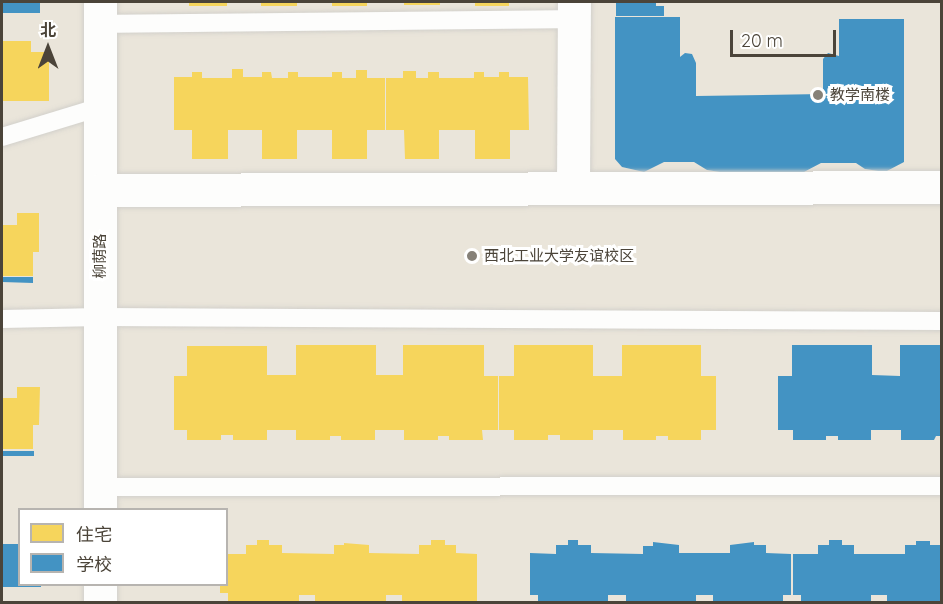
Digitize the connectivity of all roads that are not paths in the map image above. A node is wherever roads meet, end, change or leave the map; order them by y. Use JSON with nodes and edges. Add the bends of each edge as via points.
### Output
{"nodes":[{"id":1,"x":574,"y":10,"type":"edge"},
{"id":2,"x":100,"y":13,"type":"edge"},
{"id":3,"x":100,"y":107,"type":"junction"},
{"id":4,"x":2,"y":137,"type":"edge"},
{"id":5,"x":942,"y":187,"type":"edge"},
{"id":6,"x":573,"y":188,"type":"junction"},
{"id":7,"x":100,"y":190,"type":"junction"},
{"id":8,"x":100,"y":317,"type":"junction"},
{"id":9,"x":2,"y":319,"type":"edge"},
{"id":10,"x":942,"y":321,"type":"edge"},
{"id":11,"x":942,"y":486,"type":"edge"},
{"id":12,"x":100,"y":498,"type":"edge"},
{"id":13,"x":100,"y":586,"type":"edge"},
{"id":14,"x":100,"y":603,"type":"edge"}],
"edges":[{"from":1,"to":2,"type":"lane"},
{"from":1,"to":6,"type":"street"},
{"from":2,"to":3,"type":"street","name":"柳荫路"},
{"from":3,"to":4,"type":"lane"},
{"from":3,"to":7,"type":"street","name":"柳荫路"},
{"from":5,"to":6,"type":"street"},
{"from":6,"to":7,"type":"street"},
{"from":7,"to":8,"type":"street","name":"柳荫路"},
{"from":8,"to":9,"type":"lane"},
{"from":8,"to":10,"type":"lane"},
{"from":8,"to":12,"type":"street","name":"柳荫路"},
{"from":11,"to":12,"type":"lane"},
{"from":13,"to":14,"type":"street"}]}
